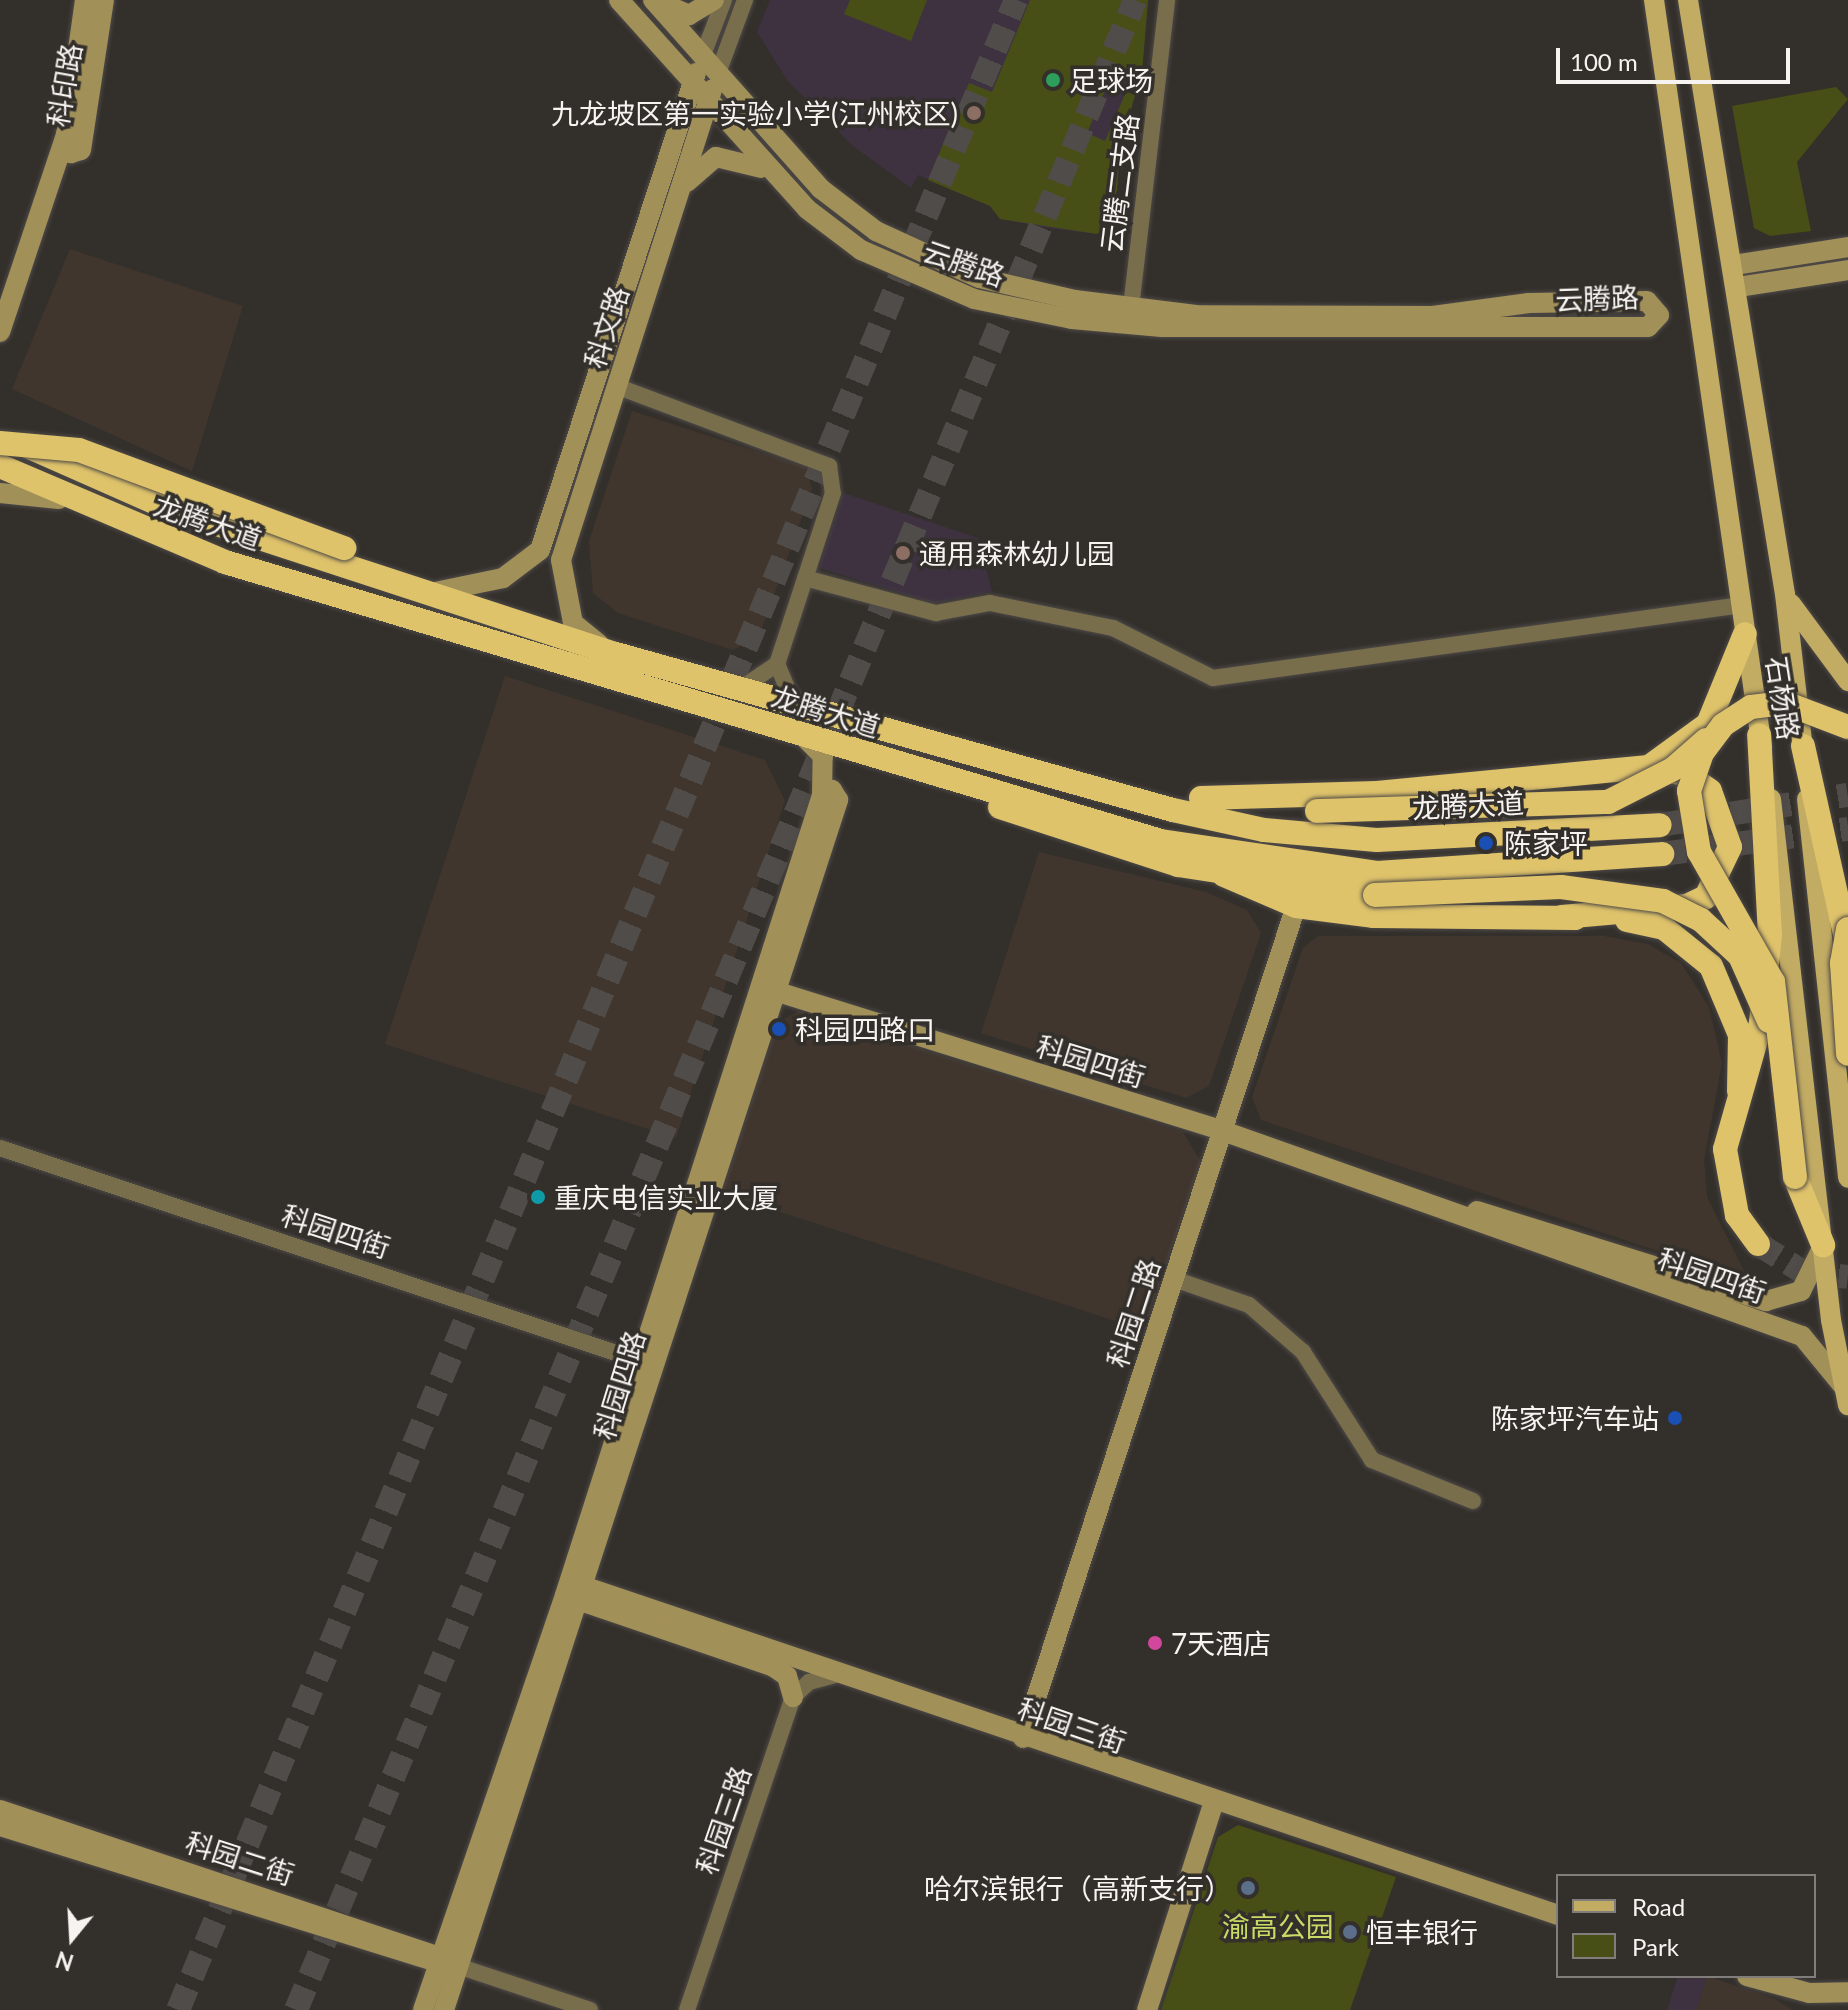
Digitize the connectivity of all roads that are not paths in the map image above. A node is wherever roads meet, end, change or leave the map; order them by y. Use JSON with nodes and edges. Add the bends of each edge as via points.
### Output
{"nodes":[{"id":1,"x":85,"y":0,"type":"edge"},
{"id":2,"x":104,"y":0,"type":"edge"},
{"id":3,"x":619,"y":0,"type":"edge"},
{"id":4,"x":655,"y":0,"type":"edge"},
{"id":5,"x":714,"y":0,"type":"edge"},
{"id":6,"x":724,"y":0,"type":"edge"},
{"id":7,"x":745,"y":0,"type":"edge"},
{"id":8,"x":1167,"y":0,"type":"edge"},
{"id":9,"x":1654,"y":0,"type":"edge"},
{"id":10,"x":1688,"y":0,"type":"edge"},
{"id":11,"x":703,"y":55,"type":"junction"},
{"id":12,"x":718,"y":73,"type":"junction"},
{"id":13,"x":693,"y":83,"type":"junction"},
{"id":14,"x":709,"y":101,"type":"junction"},
{"id":15,"x":66,"y":135,"type":"junction"},
{"id":16,"x":781,"y":185,"type":"junction"},
{"id":17,"x":677,"y":199,"type":"junction"},
{"id":18,"x":1848,"y":247,"type":"edge"},
{"id":19,"x":1734,"y":265,"type":"junction"},
{"id":20,"x":1848,"y":270,"type":"edge"},
{"id":21,"x":1738,"y":287,"type":"junction"},
{"id":22,"x":1130,"y":317,"type":"junction"},
{"id":23,"x":0,"y":332,"type":"edge"},
{"id":24,"x":616,"y":386,"type":"junction"},
{"id":25,"x":0,"y":432,"type":"edge"},
{"id":26,"x":0,"y":443,"type":"edge"},
{"id":27,"x":0,"y":466,"type":"edge"},
{"id":28,"x":0,"y":493,"type":"edge"},
{"id":29,"x":74,"y":502,"type":"junction"},
{"id":30,"x":805,"y":578,"type":"junction"},
{"id":31,"x":435,"y":592,"type":"junction"},
{"id":32,"x":1785,"y":594,"type":"junction"},
{"id":33,"x":1742,"y":605,"type":"junction"},
{"id":34,"x":1745,"y":634,"type":"junction"},
{"id":35,"x":616,"y":654,"type":"junction"},
{"id":36,"x":777,"y":664,"type":"junction"},
{"id":37,"x":1848,"y":681,"type":"edge"},
{"id":38,"x":740,"y":689,"type":"junction"},
{"id":39,"x":795,"y":706,"type":"junction"},
{"id":40,"x":1723,"y":725,"type":"junction"},
{"id":41,"x":1848,"y":727,"type":"edge"},
{"id":42,"x":802,"y":735,"type":"junction"},
{"id":43,"x":1759,"y":735,"type":"junction"},
{"id":44,"x":1803,"y":746,"type":"junction"},
{"id":45,"x":1649,"y":767,"type":"junction"},
{"id":46,"x":933,"y":775,"type":"junction"},
{"id":47,"x":1039,"y":775,"type":"junction"},
{"id":48,"x":1201,"y":798,"type":"junction"},
{"id":49,"x":1660,"y":825,"type":"tunnel mouth"},
{"id":50,"x":1662,"y":854,"type":"tunnel mouth"},
{"id":51,"x":1224,"y":875,"type":"junction"},
{"id":52,"x":1296,"y":906,"type":"junction"},
{"id":53,"x":1561,"y":917,"type":"junction"},
{"id":54,"x":1848,"y":929,"type":"edge"},
{"id":55,"x":1848,"y":948,"type":"edge"},
{"id":56,"x":766,"y":988,"type":"junction"},
{"id":57,"x":1848,"y":1054,"type":"edge"},
{"id":58,"x":1784,"y":1071,"type":"junction"},
{"id":59,"x":1739,"y":1091,"type":"junction"},
{"id":60,"x":1223,"y":1131,"type":"junction"},
{"id":61,"x":0,"y":1148,"type":"edge"},
{"id":62,"x":1848,"y":1178,"type":"edge"},
{"id":63,"x":1407,"y":1193,"type":"junction"},
{"id":64,"x":1758,"y":1244,"type":"tunnel mouth"},
{"id":65,"x":1823,"y":1245,"type":"junction"},
{"id":66,"x":1174,"y":1279,"type":"junction"},
{"id":67,"x":646,"y":1363,"type":"junction"},
{"id":68,"x":1846,"y":1395,"type":"edge"},
{"id":69,"x":1473,"y":1501,"type":"dead end"},
{"id":70,"x":576,"y":1591,"type":"junction"},
{"id":71,"x":838,"y":1674,"type":"junction"},
{"id":72,"x":793,"y":1697,"type":"junction"},
{"id":73,"x":1023,"y":1738,"type":"junction"},
{"id":74,"x":1213,"y":1804,"type":"junction"},
{"id":75,"x":0,"y":1810,"type":"edge"},
{"id":76,"x":0,"y":1826,"type":"edge"},
{"id":77,"x":1556,"y":1914,"type":"edge"},
{"id":78,"x":446,"y":1962,"type":"junction"},
{"id":79,"x":1753,"y":1978,"type":"edge"},
{"id":80,"x":1783,"y":1988,"type":"junction"},
{"id":81,"x":1848,"y":1992,"type":"edge"},
{"id":82,"x":423,"y":2010,"type":"edge"},
{"id":83,"x":444,"y":2010,"type":"edge"},
{"id":84,"x":590,"y":2010,"type":"edge"},
{"id":85,"x":687,"y":2010,"type":"edge"},
{"id":86,"x":1147,"y":2010,"type":"edge"},
{"id":87,"x":1813,"y":2010,"type":"edge"}],
"edges":[{"from":1,"to":15,"type":"street","name":"科印路"},
{"from":2,"to":15,"type":"street","name":"科印路","via":[[81,150],[71,153]]},
{"from":3,"to":13,"type":"street","name":"云腾路"},
{"from":4,"to":5,"type":"street","via":[[689,15]]},
{"from":4,"to":11,"type":"street","name":"云腾路"},
{"from":6,"to":11,"type":"street","name":"科文路"},
{"from":7,"to":12,"type":"street","name":"科文路"},
{"from":8,"to":22,"type":"street","name":"云腾二支路"},
{"from":9,"to":33,"type":"main road","name":"石杨路"},
{"from":10,"to":19,"type":"main road","name":"石杨路"},
{"from":11,"to":12,"type":"street","name":"云腾路"},
{"from":11,"to":13,"type":"street","name":"科文路"},
{"from":12,"to":14,"type":"street","name":"科文路"},
{"from":12,"to":22,"type":"street","name":"云腾路","via":[[821,189],[876,231],[979,278]]},
{"from":13,"to":14,"type":"street","name":"云腾路"},
{"from":13,"to":31,"type":"street","name":"科文路","via":[[540,550],[503,578]]},
{"from":14,"to":16,"type":"street","name":"云腾路"},
{"from":14,"to":17,"type":"street","name":"科文路"},
{"from":15,"to":23,"type":"street","name":"科印路"},
{"from":16,"to":17,"type":"street","via":[[755,163],[724,156],[696,169]]},
{"from":16,"to":22,"type":"street","name":"云腾路","via":[[861,250],[930,283],[1025,312]]},
{"from":17,"to":24,"type":"street","name":"科文路"},
{"from":18,"to":19,"type":"street"},
{"from":19,"to":21,"type":"main road","name":"石杨路"},
{"from":20,"to":21,"type":"street"},
{"from":21,"to":32,"type":"main road","name":"石杨路"},
{"from":22,"to":22,"type":"street","name":"云腾路","via":[[1648,327],[1659,315],[1647,301],[1529,303],[1431,316]]},
{"from":24,"to":30,"type":"street","via":[[829,466],[833,493]]},
{"from":24,"to":35,"type":"street","name":"科文路","via":[[561,576],[573,623]]},
{"from":25,"to":31,"type":"highway","name":"龙腾大道","via":[[165,507]]},
{"from":26,"to":31,"type":"highway","bridge":true,"via":[[79,450],[344,548]]},
{"from":27,"to":29,"type":"highway","name":"龙腾大道"},
{"from":28,"to":29,"type":"street"},
{"from":29,"to":42,"type":"highway","name":"龙腾大道","via":[[225,562]]},
{"from":30,"to":33,"type":"street","via":[[936,613],[990,603],[1113,628],[1213,678]]},
{"from":30,"to":36,"type":"street"},
{"from":31,"to":35,"type":"highway","name":"龙腾大道"},
{"from":32,"to":37,"type":"main road","via":[[1810,639]]},
{"from":32,"to":44,"type":"main road","name":"石杨路"},
{"from":33,"to":34,"type":"main road","name":"石杨路"},
{"from":34,"to":43,"type":"main road","name":"石杨路"},
{"from":34,"to":45,"type":"highway","via":[[1708,724]]},
{"from":35,"to":38,"type":"highway","name":"龙腾大道"},
{"from":36,"to":38,"type":"street"},
{"from":36,"to":39,"type":"street"},
{"from":38,"to":39,"type":"highway","name":"龙腾大道"},
{"from":39,"to":47,"type":"highway","name":"龙腾大道"},
{"from":40,"to":41,"type":"highway","bridge":true,"via":[[1751,707],[1785,703]]},
{"from":40,"to":48,"type":"highway","bridge":true,"via":[[1673,769],[1608,802],[1317,811]]},
{"from":40,"to":58,"type":"highway","bridge":true,"via":[[1702,753],[1689,791],[1692,828],[1773,982]]},
{"from":42,"to":46,"type":"highway","name":"龙腾大道"},
{"from":42,"to":56,"type":"street","name":"科园四路","via":[[823,756],[822,795],[832,790],[838,800]]},
{"from":43,"to":59,"type":"highway","via":[[1770,935],[1761,1023]]},
{"from":43,"to":65,"type":"main road","name":"石杨路","via":[[1786,877]]},
{"from":44,"to":55,"type":"highway"},
{"from":44,"to":62,"type":"main road","name":"石杨路"},
{"from":45,"to":48,"type":"highway","via":[[1377,793]]},
{"from":45,"to":53,"type":"highway","via":[[1686,774],[1710,791],[1730,847],[1724,873],[1706,897],[1687,906]]},
{"from":46,"to":50,"type":"highway","name":"龙腾大道","via":[[1161,841],[1303,865],[1377,873]]},
{"from":46,"to":51,"type":"highway","via":[[1035,823]]},
{"from":47,"to":48,"type":"highway"},
{"from":47,"to":49,"type":"highway","name":"龙腾大道","via":[[1264,830],[1377,840]]},
{"from":51,"to":52,"type":"highway"},
{"from":51,"to":58,"type":"highway","bridge":true,"via":[[1375,895],[1561,887],[1663,901],[1701,920],[1740,956]]},
{"from":52,"to":53,"type":"highway","via":[[1374,916]]},
{"from":52,"to":60,"type":"street","name":"科园二路"},
{"from":53,"to":59,"type":"highway","via":[[1647,923],[1698,952],[1732,1003]]},
{"from":54,"to":57,"type":"highway","bridge":true,"via":[[1842,963]]},
{"from":56,"to":60,"type":"street","name":"科园四街"},
{"from":56,"to":67,"type":"street","name":"科园四路"},
{"from":58,"to":65,"type":"highway","bridge":true,"via":[[1795,1177]]},
{"from":59,"to":64,"type":"highway","via":[[1726,1179],[1737,1215]]},
{"from":60,"to":63,"type":"street","name":"科园四街"},
{"from":60,"to":66,"type":"street","name":"科园二路"},
{"from":61,"to":67,"type":"street","name":"科园四街"},
{"from":63,"to":65,"type":"street","name":"科园四街","via":[[1534,1225],[1766,1301],[1801,1291]]},
{"from":63,"to":68,"type":"street","name":"科园四街","via":[[1802,1336]]},
{"from":65,"to":68,"type":"main road","name":"石杨路"},
{"from":66,"to":69,"type":"street","via":[[1249,1305],[1303,1352],[1372,1460]]},
{"from":66,"to":73,"type":"street","name":"科园二路"},
{"from":67,"to":70,"type":"street","name":"科园四路"},
{"from":70,"to":71,"type":"street","name":"科园三街"},
{"from":70,"to":72,"type":"street","via":[[772,1666],[787,1676]]},
{"from":70,"to":78,"type":"street","name":"科园四路"},
{"from":71,"to":72,"type":"street","via":[[809,1682]]},
{"from":71,"to":73,"type":"street","name":"科园三街"},
{"from":72,"to":85,"type":"street","name":"科园三路"},
{"from":73,"to":74,"type":"street","name":"科园三街"},
{"from":74,"to":77,"type":"street","name":"科园三街"},
{"from":74,"to":86,"type":"street"},
{"from":75,"to":78,"type":"street","name":"科园二街"},
{"from":76,"to":78,"type":"street","name":"科园二街"},
{"from":78,"to":82,"type":"street","name":"科园四路"},
{"from":78,"to":83,"type":"street","name":"科园四路"},
{"from":78,"to":84,"type":"street","name":"科园二街"},
{"from":79,"to":80,"type":"street"},
{"from":80,"to":81,"type":"street"},
{"from":80,"to":87,"type":"street"}]}
